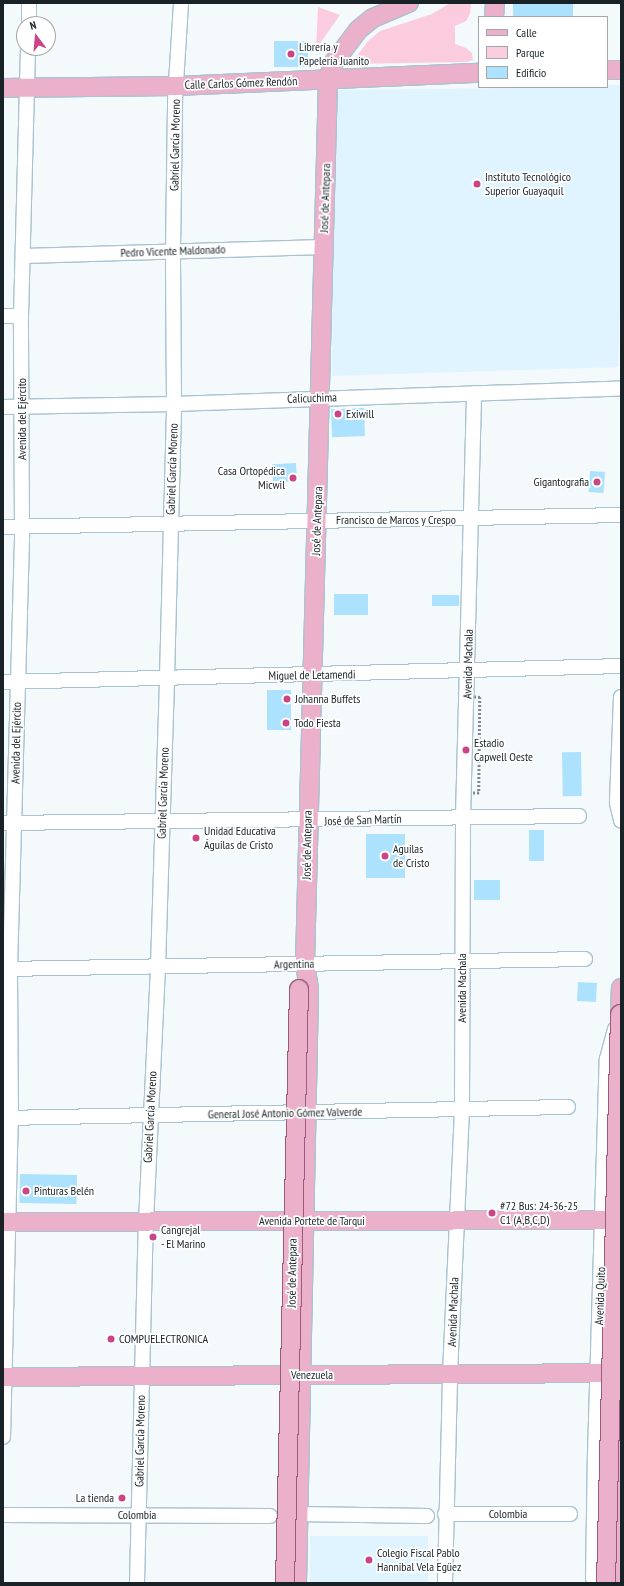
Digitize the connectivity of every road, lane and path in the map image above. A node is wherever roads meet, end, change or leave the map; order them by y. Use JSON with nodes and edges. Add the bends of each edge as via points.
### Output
{"nodes":[{"id":1,"x":30,"y":3,"type":"edge"},
{"id":2,"x":181,"y":3,"type":"edge"},
{"id":3,"x":409,"y":3,"type":"edge"},
{"id":4,"x":495,"y":3,"type":"edge"},
{"id":5,"x":29,"y":16,"type":"edge"},
{"id":6,"x":494,"y":16,"type":"edge"},
{"id":7,"x":28,"y":56,"type":"edge"},
{"id":8,"x":608,"y":70,"type":"edge"},
{"id":9,"x":621,"y":70,"type":"edge"},
{"id":10,"x":478,"y":73,"type":"edge"},
{"id":11,"x":328,"y":80,"type":"junction"},
{"id":12,"x":176,"y":86,"type":"junction"},
{"id":13,"x":3,"y":88,"type":"edge"},
{"id":14,"x":26,"y":88,"type":"junction"},
{"id":15,"x":324,"y":247,"type":"junction"},
{"id":16,"x":173,"y":250,"type":"junction"},
{"id":17,"x":23,"y":256,"type":"junction"},
{"id":18,"x":3,"y":316,"type":"edge"},
{"id":19,"x":21,"y":316,"type":"junction"},
{"id":20,"x":621,"y":388,"type":"edge"},
{"id":21,"x":474,"y":393,"type":"junction"},
{"id":22,"x":320,"y":397,"type":"junction"},
{"id":23,"x":174,"y":404,"type":"junction"},
{"id":24,"x":22,"y":406,"type":"junction"},
{"id":25,"x":3,"y":407,"type":"edge"},
{"id":26,"x":621,"y":515,"type":"edge"},
{"id":27,"x":317,"y":520,"type":"junction"},
{"id":28,"x":471,"y":520,"type":"junction"},
{"id":29,"x":170,"y":526,"type":"junction"},
{"id":30,"x":3,"y":527,"type":"edge"},
{"id":31,"x":22,"y":528,"type":"junction"},
{"id":32,"x":621,"y":666,"type":"edge"},
{"id":33,"x":468,"y":672,"type":"junction"},
{"id":34,"x":312,"y":674,"type":"junction"},
{"id":35,"x":167,"y":678,"type":"junction"},
{"id":36,"x":3,"y":682,"type":"edge"},
{"id":37,"x":18,"y":682,"type":"junction"},
{"id":38,"x":621,"y":697,"type":"edge"},
{"id":39,"x":579,"y":816,"type":"dead end"},
{"id":40,"x":463,"y":817,"type":"junction"},
{"id":41,"x":308,"y":821,"type":"junction"},
{"id":42,"x":621,"y":821,"type":"edge"},
{"id":43,"x":163,"y":822,"type":"junction"},
{"id":44,"x":9,"y":823,"type":"edge"},
{"id":45,"x":585,"y":959,"type":"dead end"},
{"id":46,"x":462,"y":961,"type":"junction"},
{"id":47,"x":305,"y":963,"type":"junction"},
{"id":48,"x":158,"y":967,"type":"junction"},
{"id":49,"x":7,"y":969,"type":"edge"},
{"id":50,"x":621,"y":988,"type":"edge"},
{"id":51,"x":620,"y":1014,"type":"edge"},
{"id":52,"x":568,"y":1107,"type":"dead end"},
{"id":53,"x":462,"y":1109,"type":"junction"},
{"id":54,"x":306,"y":1112,"type":"junction"},
{"id":55,"x":150,"y":1115,"type":"junction"},
{"id":56,"x":7,"y":1118,"type":"edge"},
{"id":57,"x":304,"y":1220,"type":"junction"},
{"id":58,"x":457,"y":1220,"type":"junction"},
{"id":59,"x":602,"y":1220,"type":"junction"},
{"id":60,"x":621,"y":1220,"type":"edge"},
{"id":61,"x":6,"y":1222,"type":"edge"},
{"id":62,"x":146,"y":1222,"type":"junction"},
{"id":63,"x":598,"y":1373,"type":"junction"},
{"id":64,"x":621,"y":1373,"type":"edge"},
{"id":65,"x":450,"y":1374,"type":"junction"},
{"id":66,"x":142,"y":1376,"type":"junction"},
{"id":67,"x":300,"y":1376,"type":"junction"},
{"id":68,"x":4,"y":1377,"type":"edge"},
{"id":69,"x":621,"y":1408,"type":"edge"},
{"id":70,"x":620,"y":1430,"type":"edge"},
{"id":71,"x":3,"y":1437,"type":"edge"},
{"id":72,"x":297,"y":1514,"type":"junction"},
{"id":73,"x":445,"y":1514,"type":"junction"},
{"id":74,"x":570,"y":1514,"type":"dead end"},
{"id":75,"x":3,"y":1515,"type":"edge"},
{"id":76,"x":139,"y":1515,"type":"junction"},
{"id":77,"x":270,"y":1516,"type":"dead end"},
{"id":78,"x":427,"y":1516,"type":"dead end"},
{"id":79,"x":137,"y":1583,"type":"edge"},
{"id":80,"x":285,"y":1583,"type":"edge"},
{"id":81,"x":297,"y":1583,"type":"edge"},
{"id":82,"x":445,"y":1583,"type":"edge"},
{"id":83,"x":596,"y":1583,"type":"edge"},
{"id":84,"x":606,"y":1583,"type":"edge"},
{"id":85,"x":615,"y":1583,"type":"edge"}],
"edges":[{"from":1,"to":5,"type":"street"},
{"from":2,"to":12,"type":"street","name":"Gabriel García Moreno"},
{"from":3,"to":11,"type":"main road","via":[[373,18],[358,30],[334,62]]},
{"from":4,"to":6,"type":"main road"},
{"from":7,"to":14,"type":"street","name":"Avenida del Ejército"},
{"from":8,"to":9,"type":"main road"},
{"from":10,"to":11,"type":"main road","name":"Calle Carlos Gómez Rendón"},
{"from":11,"to":12,"type":"main road","name":"Calle Carlos Gómez Rendón"},
{"from":11,"to":15,"type":"main road","name":"José de Antepara"},
{"from":12,"to":14,"type":"main road","name":"Calle Carlos Gómez Rendón"},
{"from":12,"to":16,"type":"street","name":"Gabriel García Moreno"},
{"from":13,"to":14,"type":"main road","name":"Calle Carlos Gómez Rendón"},
{"from":14,"to":17,"type":"street","name":"Avenida del Ejército"},
{"from":15,"to":16,"type":"street","name":"Pedro Vicente Maldonado"},
{"from":15,"to":22,"type":"main road","name":"José de Antepara"},
{"from":16,"to":17,"type":"street","name":"Pedro Vicente Maldonado"},
{"from":16,"to":23,"type":"street","name":"Gabriel García Moreno"},
{"from":17,"to":19,"type":"street","name":"Avenida del Ejército"},
{"from":18,"to":19,"type":"street"},
{"from":19,"to":24,"type":"street","name":"Avenida del Ejército"},
{"from":20,"to":21,"type":"street","name":"Calicuchima"},
{"from":21,"to":22,"type":"street","name":"Calicuchima"},
{"from":21,"to":28,"type":"street","name":"Avenida Machala"},
{"from":22,"to":23,"type":"street","name":"Calicuchima"},
{"from":22,"to":27,"type":"main road","name":"José de Antepara"},
{"from":23,"to":24,"type":"street","name":"Calicuchima"},
{"from":23,"to":29,"type":"street","name":"Gabriel García Moreno"},
{"from":24,"to":25,"type":"street","name":"Calicuchima"},
{"from":24,"to":31,"type":"street","name":"Avenida del Ejército"},
{"from":26,"to":28,"type":"street","name":"Francisco de Marcos y Crespo"},
{"from":27,"to":28,"type":"street","name":"Francisco de Marcos y Crespo"},
{"from":27,"to":29,"type":"street","name":"Francisco de Marcos y Crespo"},
{"from":27,"to":34,"type":"main road","name":"José de Antepara"},
{"from":28,"to":33,"type":"street","name":"Avenida Machala"},
{"from":29,"to":31,"type":"street","name":"Francisco de Marcos y Crespo"},
{"from":29,"to":35,"type":"street","name":"Gabriel García Moreno"},
{"from":30,"to":31,"type":"street","name":"Francisco de Marcos y Crespo"},
{"from":31,"to":37,"type":"street","name":"Avenida del Ejército"},
{"from":32,"to":33,"type":"street","name":"Miguel de Letamendi"},
{"from":33,"to":34,"type":"street","name":"Miguel de Letamendi"},
{"from":33,"to":40,"type":"street","name":"Avenida Machala"},
{"from":34,"to":35,"type":"street","name":"Miguel de Letamendi"},
{"from":34,"to":41,"type":"main road","name":"José de Antepara"},
{"from":35,"to":37,"type":"street","name":"Miguel de Letamendi"},
{"from":35,"to":43,"type":"street","name":"Gabriel García Moreno"},
{"from":36,"to":37,"type":"street","name":"Miguel de Letamendi"},
{"from":37,"to":44,"type":"street","name":"Avenida del Ejército"},
{"from":38,"to":42,"type":"street","via":[[617,802]]},
{"from":39,"to":40,"type":"street","name":"José de San Martín"},
{"from":40,"to":41,"type":"street","name":"José de San Martín"},
{"from":40,"to":46,"type":"street","name":"Avenida Machala"},
{"from":41,"to":43,"type":"street","name":"José de San Martín"},
{"from":41,"to":47,"type":"main road","name":"José de Antepara"},
{"from":43,"to":44,"type":"street","name":"José de San Martín"},
{"from":43,"to":48,"type":"street","name":"Gabriel García Moreno"},
{"from":44,"to":49,"type":"street","name":"Avenida del Ejército"},
{"from":45,"to":46,"type":"street","name":"Argentina"},
{"from":46,"to":47,"type":"street","name":"Argentina"},
{"from":46,"to":53,"type":"street","name":"Avenida Machala"},
{"from":47,"to":48,"type":"street","name":"Argentina"},
{"from":47,"to":54,"type":"main road","name":"José de Antepara","via":[[309,989]]},
{"from":47,"to":80,"type":"main road","name":"José de Antepara","bridge":true,"via":[[299,989]]},
{"from":48,"to":49,"type":"street","name":"Argentina"},
{"from":48,"to":55,"type":"street","name":"Gabriel García Moreno"},
{"from":49,"to":56,"type":"street","name":"Avenida del Ejército"},
{"from":50,"to":51,"type":"main road","name":"Avenida Quito"},
{"from":51,"to":59,"type":"street","name":"Avenida Quito","via":[[607,1059]]},
{"from":51,"to":84,"type":"main road","name":"Avenida Quito","bridge":true},
{"from":52,"to":53,"type":"street","name":"General José Antonio Gómez Valverde"},
{"from":53,"to":54,"type":"street","name":"General José Antonio Gómez Valverde"},
{"from":53,"to":58,"type":"street","name":"Avenida Machala"},
{"from":54,"to":55,"type":"street","name":"General José Antonio Gómez Valverde"},
{"from":54,"to":57,"type":"main road","name":"José de Antepara"},
{"from":55,"to":56,"type":"street","name":"General José Antonio Gómez Valverde"},
{"from":55,"to":62,"type":"street","name":"Gabriel García Moreno"},
{"from":56,"to":61,"type":"street","name":"Avenida del Ejército"},
{"from":57,"to":58,"type":"main road","name":"Avenida Portete de Tarqui"},
{"from":57,"to":62,"type":"main road","name":"Avenida Portete de Tarqui"},
{"from":57,"to":67,"type":"main road","name":"José de Antepara"},
{"from":58,"to":59,"type":"main road","name":"Avenida Portete de Tarqui"},
{"from":58,"to":65,"type":"street","name":"Avenida Machala"},
{"from":59,"to":60,"type":"main road","name":"Avenida Portete de Tarqui"},
{"from":59,"to":63,"type":"street","name":"Avenida Quito"},
{"from":61,"to":62,"type":"main road","name":"Avenida Portete de Tarqui"},
{"from":61,"to":68,"type":"street","name":"Avenida del Ejército"},
{"from":62,"to":66,"type":"street","name":"Gabriel García Moreno"},
{"from":63,"to":64,"type":"main road","name":"Venezuela"},
{"from":63,"to":65,"type":"main road","name":"Venezuela"},
{"from":63,"to":83,"type":"street","name":"Avenida Quito","via":[[594,1562]]},
{"from":65,"to":67,"type":"main road","name":"Venezuela"},
{"from":65,"to":73,"type":"street","name":"Avenida Machala"},
{"from":66,"to":67,"type":"main road","name":"Venezuela"},
{"from":66,"to":68,"type":"main road","name":"Venezuela"},
{"from":66,"to":76,"type":"street","name":"Gabriel García Moreno"},
{"from":67,"to":72,"type":"main road","name":"José de Antepara"},
{"from":68,"to":71,"type":"street","name":"Avenida del Ejército"},
{"from":69,"to":70,"type":"main road"},
{"from":70,"to":85,"type":"main road"},
{"from":72,"to":78,"type":"street"},
{"from":72,"to":81,"type":"main road","name":"José de Antepara"},
{"from":73,"to":74,"type":"street","name":"Colombia"},
{"from":73,"to":82,"type":"street","name":"Avenida Machala"},
{"from":75,"to":76,"type":"street","name":"Colombia"},
{"from":76,"to":77,"type":"street","name":"Colombia"},
{"from":76,"to":79,"type":"street","name":"Gabriel García Moreno"}]}
